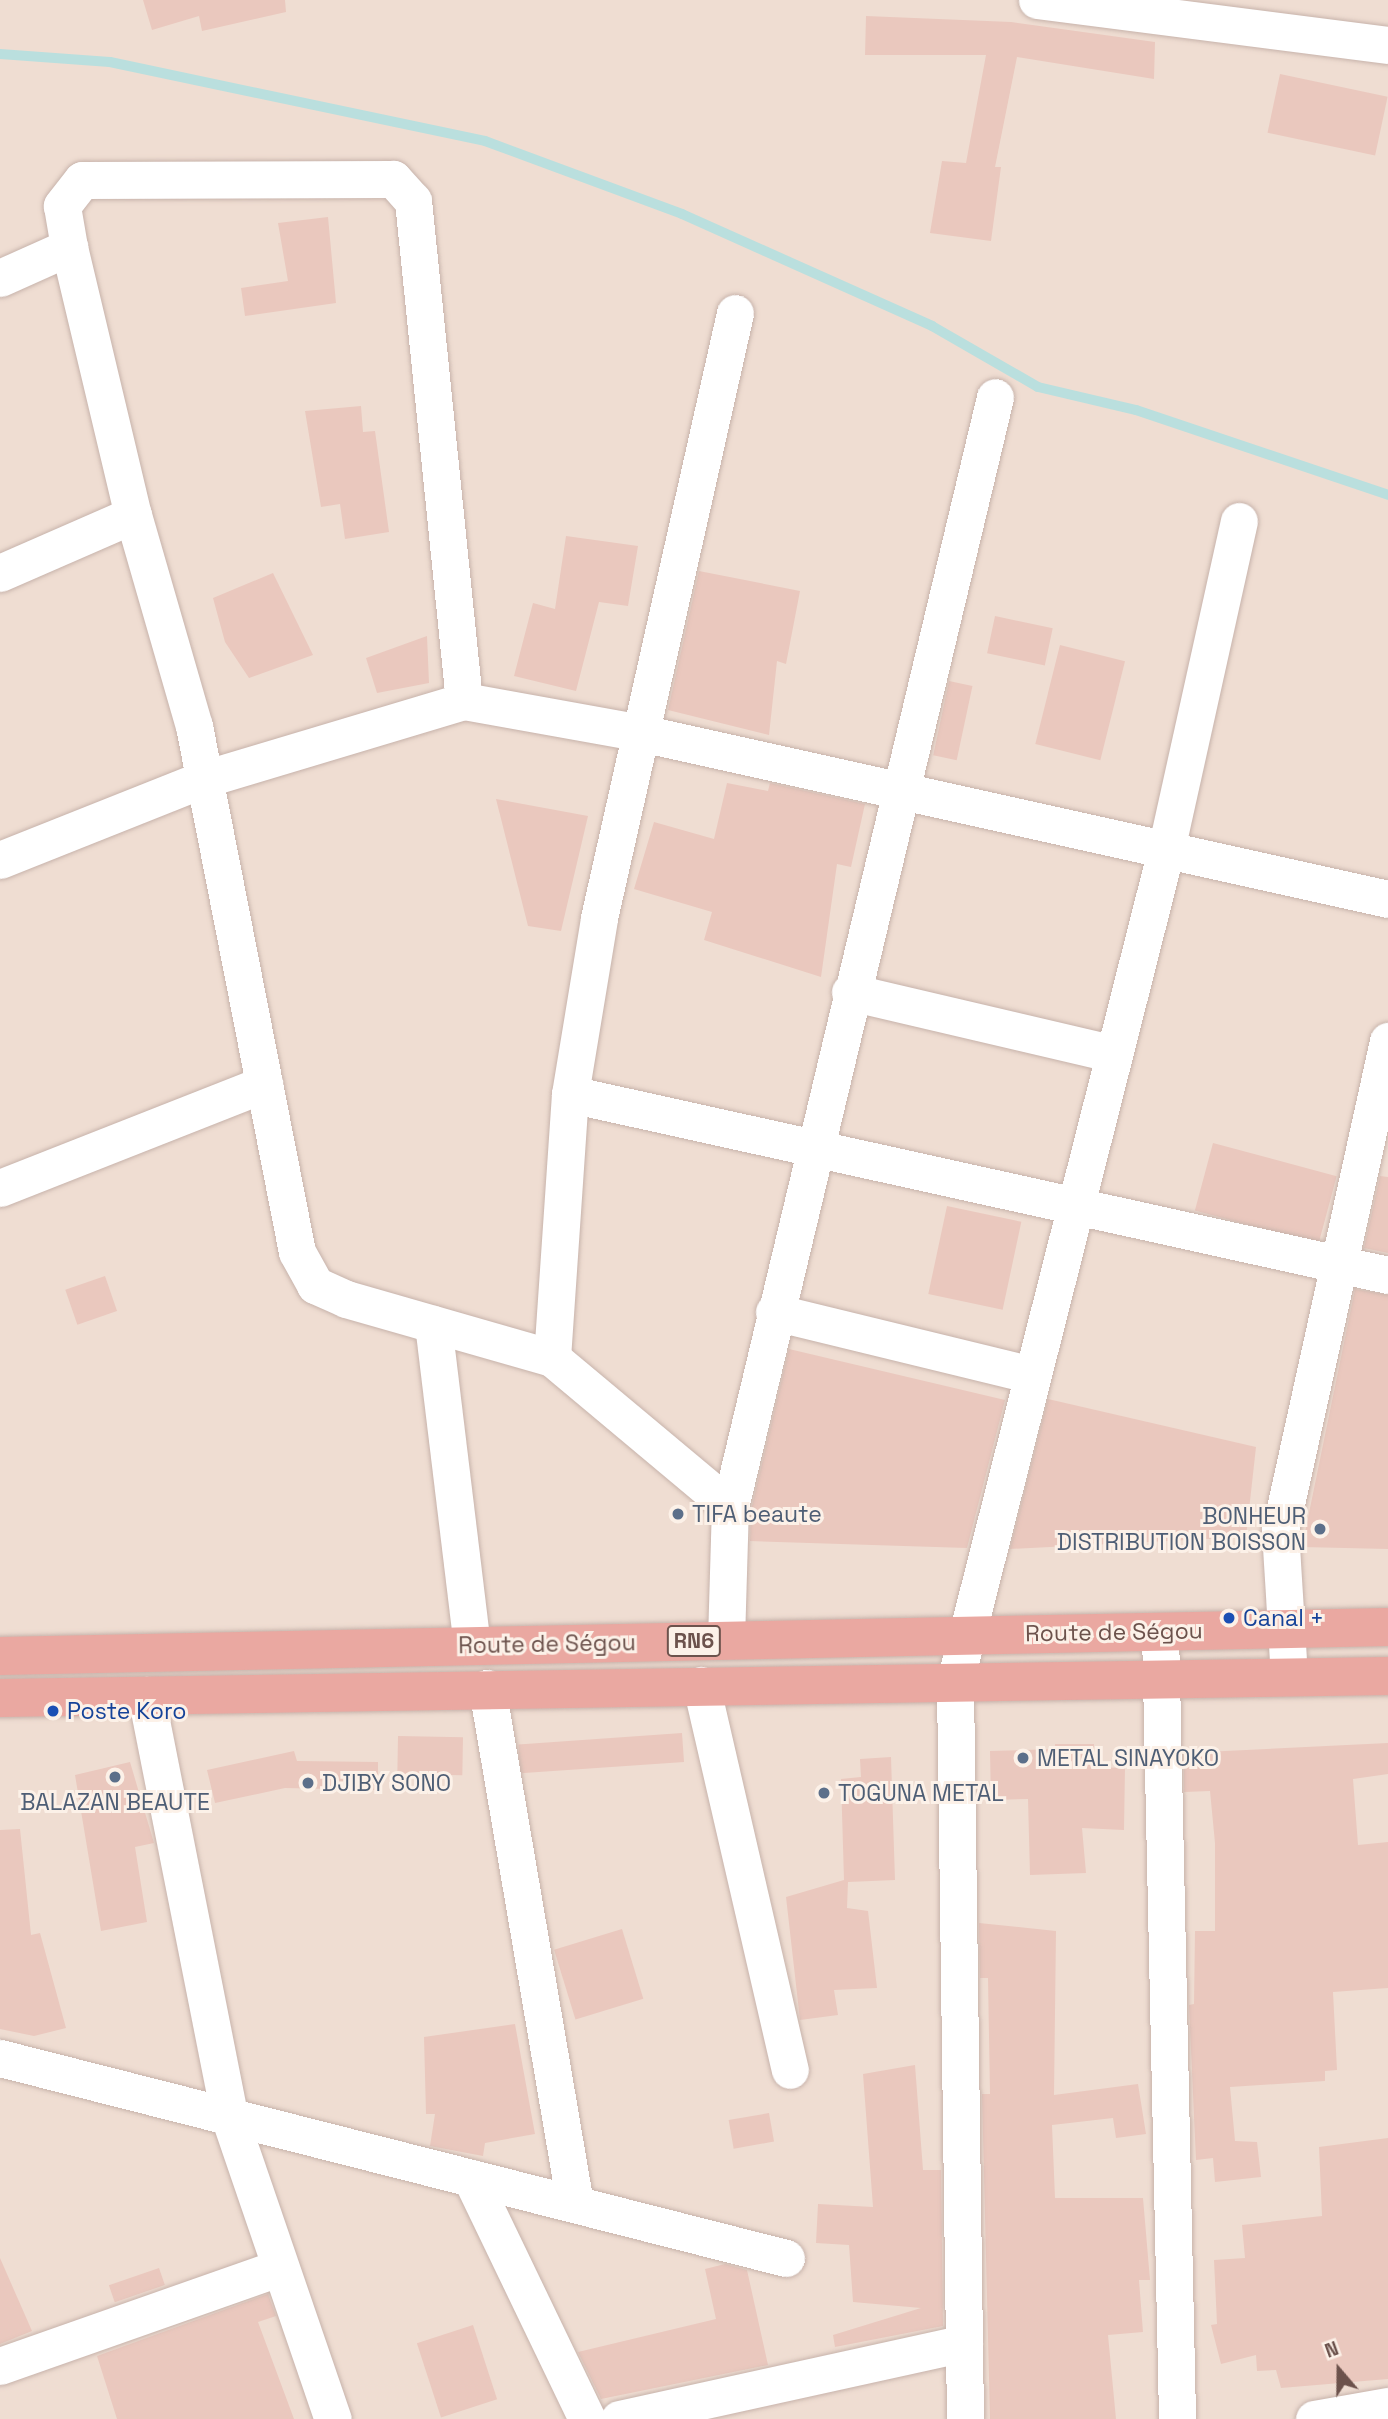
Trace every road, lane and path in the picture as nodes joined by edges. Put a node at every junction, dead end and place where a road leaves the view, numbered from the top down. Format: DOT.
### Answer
graph roads {
  1 [pos="1037,0"];
  2 [pos="1276,16"];
  3 [pos="1388,45"];
  4 [pos="69,247"];
  5 [pos="0,278"];
  6 [pos="735,313"];
  7 [pos="995,397"];
  8 [pos="133,515"];
  9 [pos="1239,521"];
  10 [pos="0,573"];
  11 [pos="464,701"];
  12 [pos="640,733"];
  13 [pos="204,779"];
  14 [pos="899,791"];
  15 [pos="1166,850"];
  16 [pos="0,860"];
  17 [pos="1388,899"];
  18 [pos="850,992"];
  19 [pos="1388,1041"];
  20 [pos="1114,1054"];
  21 [pos="264,1084"];
  22 [pos="570,1094"];
  23 [pos="812,1147"];
  24 [pos="0,1188"];
  25 [pos="1075,1206"];
  26 [pos="1339,1264"];
  27 [pos="1388,1275"];
  28 [pos="774,1312"];
  29 [pos="433,1324"];
  30 [pos="552,1358"];
  31 [pos="1032,1375"];
  32 [pos="730,1507"];
  33 [pos="1388,1628"];
  34 [pos="1286,1629"];
  35 [pos="1160,1630"];
  36 [pos="966,1635"];
  37 [pos="726,1640"];
  38 [pos="472,1645"];
  39 [pos="0,1656"];
  40 [pos="1388,1676"];
  41 [pos="1289,1677"];
  42 [pos="1161,1679"];
  43 [pos="955,1682"];
  44 [pos="701,1685"];
  45 [pos="487,1688"];
  46 [pos="146,1695"];
  47 [pos="0,1698"];
  48 [pos="0,2058"];
  49 [pos="790,2070"];
  50 [pos="229,2116"];
  51 [pos="471,2178"];
  52 [pos="575,2204"];
  53 [pos="786,2258"];
  54 [pos="278,2268"];
  55 [pos="964,2343"];
  56 [pos="0,2366"];
  57 [pos="1388,2406"];
  58 [pos="333,2419"];
  59 [pos="587,2419"];
  60 [pos="619,2419"];
  61 [pos="965,2419"];
  62 [pos="1177,2419"];
  63 [pos="1314,2419"];
  1 -- 2 [label="street"];
  2 -- 3 [label="street"];
  4 -- 5 [label="street"];
  4 -- 8 [label="street"];
  4 -- 11 [label="street"];
  6 -- 12 [label="street"];
  7 -- 14 [label="street"];
  8 -- 10 [label="street"];
  8 -- 13 [label="street"];
  9 -- 15 [label="street"];
  11 -- 12 [label="street"];
  11 -- 13 [label="street"];
  12 -- 14 [label="street"];
  12 -- 22 [label="street"];
  13 -- 16 [label="street"];
  13 -- 21 [label="street"];
  14 -- 15 [label="street"];
  14 -- 18 [label="street"];
  15 -- 17 [label="street"];
  15 -- 20 [label="street"];
  18 -- 20 [label="street"];
  18 -- 23 [label="street"];
  19 -- 26 [label="street"];
  20 -- 25 [label="street"];
  21 -- 24 [label="street"];
  21 -- 29 [label="street"];
  22 -- 23 [label="street"];
  22 -- 30 [label="street"];
  23 -- 25 [label="street"];
  23 -- 28 [label="street"];
  25 -- 26 [label="street"];
  25 -- 31 [label="street"];
  26 -- 27 [label="street"];
  26 -- 34 [label="street"];
  28 -- 31 [label="street"];
  28 -- 32 [label="street"];
  29 -- 30 [label="street"];
  29 -- 38 [label="street"];
  30 -- 32 [label="street"];
  31 -- 36 [label="street"];
  32 -- 37 [label="street"];
  33 -- 34 [label="highway, Route de Ségou / RN6"];
  34 -- 35 [label="highway, Route de Ségou / RN6"];
  34 -- 41 [label="street"];
  35 -- 36 [label="highway, Route de Ségou / RN6"];
  35 -- 42 [label="street"];
  36 -- 37 [label="highway, Route de Ségou / RN6"];
  36 -- 43 [label="street"];
  37 -- 38 [label="highway, Route de Ségou / RN6"];
  38 -- 39 [label="highway, Route de Ségou / RN6"];
  40 -- 41 [label="highway, Route de Ségou / RN6"];
  41 -- 42 [label="highway, Route de Ségou / RN6"];
  42 -- 43 [label="highway, Route de Ségou / RN6"];
  42 -- 62 [label="street"];
  43 -- 44 [label="highway, Route de Ségou / RN6"];
  43 -- 55 [label="street"];
  44 -- 45 [label="highway, Route de Ségou / RN6"];
  44 -- 49 [label="street"];
  45 -- 46 [label="highway, Route de Ségou / RN6"];
  45 -- 52 [label="street"];
  46 -- 47 [label="highway, Route de Ségou / RN6"];
  46 -- 50 [label="street"];
  48 -- 50 [label="street"];
  50 -- 51 [label="street"];
  50 -- 54 [label="street"];
  51 -- 52 [label="street"];
  51 -- 59 [label="street"];
  52 -- 53 [label="street"];
  54 -- 56 [label="street"];
  54 -- 58 [label="street"];
  55 -- 60 [label="street"];
  55 -- 61 [label="street"];
  57 -- 63 [label="street"];
}
